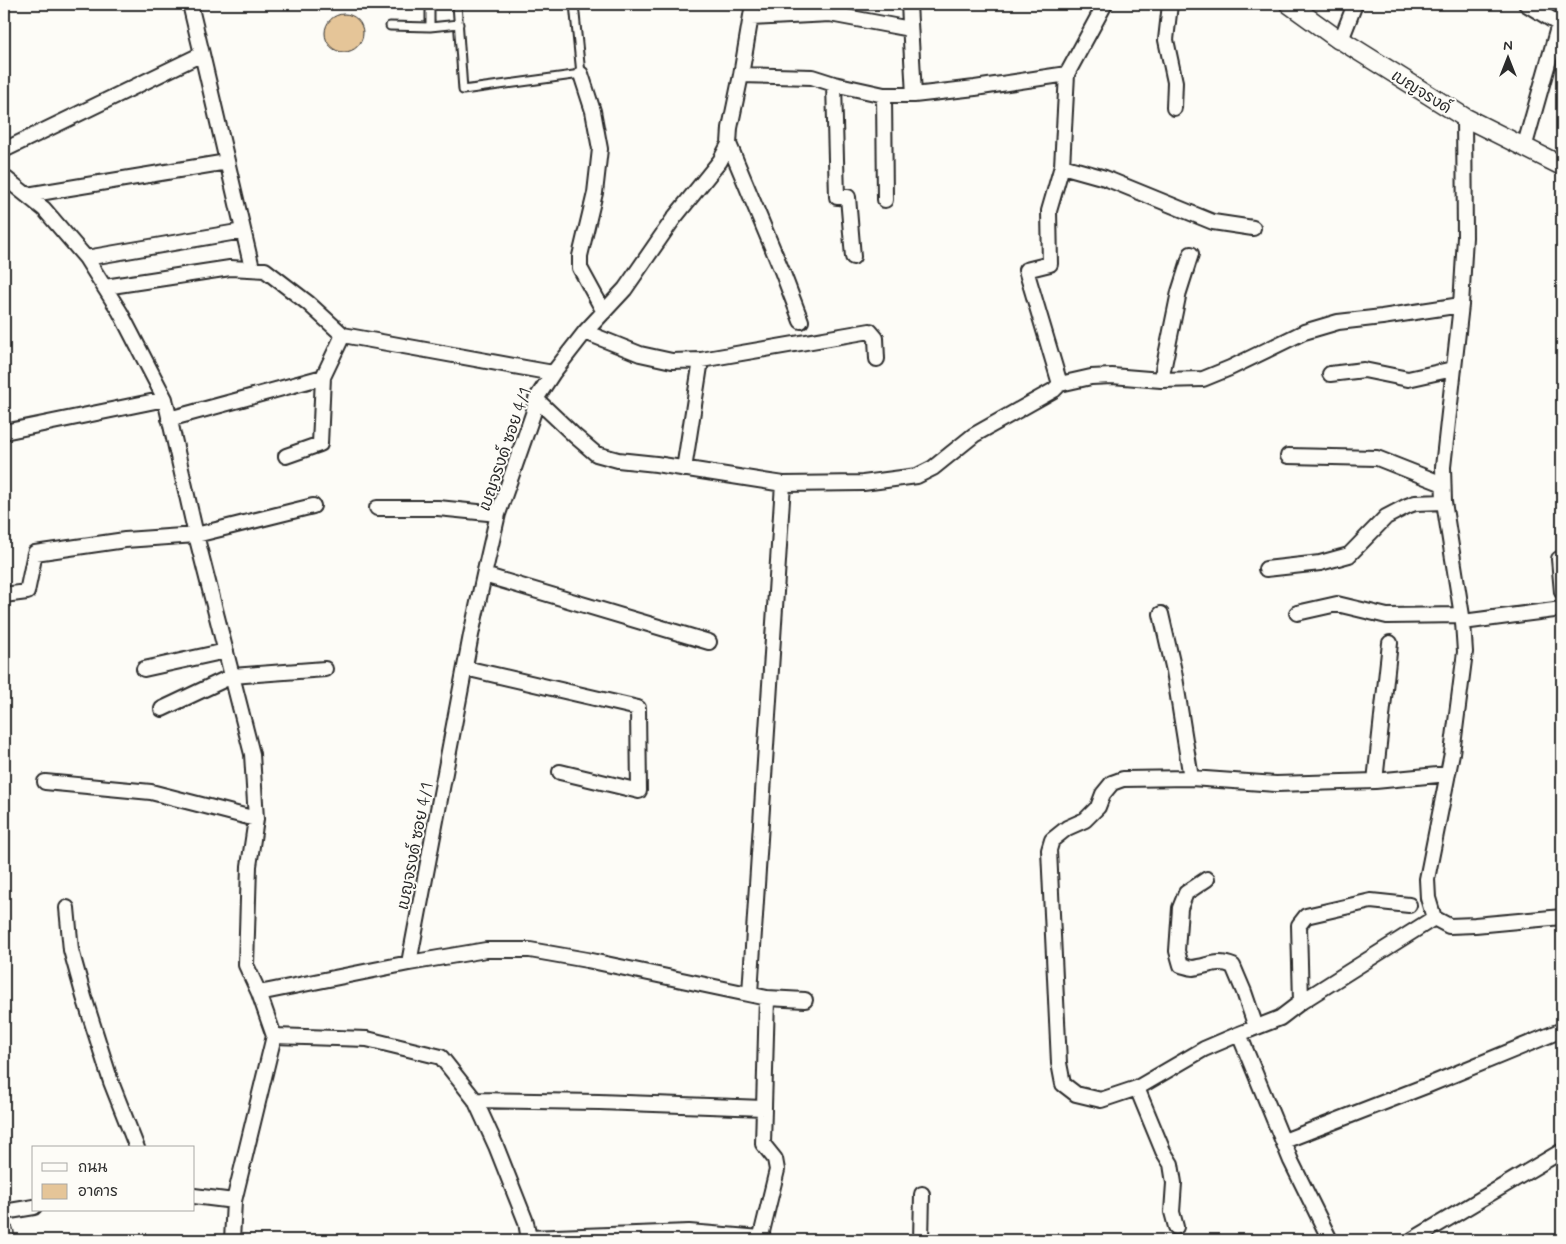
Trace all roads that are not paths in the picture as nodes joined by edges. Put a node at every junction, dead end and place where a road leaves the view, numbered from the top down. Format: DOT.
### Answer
graph roads {
  1 [pos="190,4"];
  2 [pos="430,4"];
  3 [pos="457,4"];
  4 [pos="574,4"];
  5 [pos="908,4"];
  6 [pos="1105,4"];
  7 [pos="1170,4"];
  8 [pos="1289,4"];
  9 [pos="1355,4"];
  10 [pos="1526,4"];
  11 [pos="752,11"];
  12 [pos="459,24"];
  13 [pos="390,26"];
  14 [pos="430,27"];
  15 [pos="910,29"];
  16 [pos="1341,40"];
  17 [pos="202,54"];
  18 [pos="581,74"];
  19 [pos="1067,74"];
  20 [pos="741,76"];
  21 [pos="834,84"];
  22 [pos="884,95"];
  23 [pos="914,95"];
  24 [pos="1174,108"];
  25 [pos="1464,117"];
  26 [pos="729,144"];
  27 [pos="1524,148"];
  28 [pos="4,150"];
  29 [pos="227,162"];
  30 [pos="1561,164"];
  31 [pos="1062,166"];
  32 [pos="4,177"];
  33 [pos="27,195"];
  34 [pos="885,200"];
  35 [pos="1253,228"];
  36 [pos="243,231"];
  37 [pos="1191,254"];
  38 [pos="853,257"];
  39 [pos="86,258"];
  40 [pos="252,268"];
  41 [pos="105,287"];
  42 [pos="1461,305"];
  43 [pos="604,312"];
  44 [pos="801,321"];
  45 [pos="585,332"];
  46 [pos="343,335"];
  47 [pos="876,359"];
  48 [pos="701,360"];
  49 [pos="1454,369"];
  50 [pos="553,373"];
  51 [pos="1330,374"];
  52 [pos="323,377"];
  53 [pos="1161,380"];
  54 [pos="1060,384"];
  55 [pos="165,399"];
  56 [pos="536,399"];
  57 [pos="169,419"];
  58 [pos="4,432"];
  59 [pos="286,456"];
  60 [pos="1288,456"];
  61 [pos="684,469"];
  62 [pos="783,484"];
  63 [pos="1443,484"];
  64 [pos="1444,502"];
  65 [pos="313,506"];
  66 [pos="377,508"];
  67 [pos="498,514"];
  68 [pos="196,535"];
  69 [pos="1562,558"];
  70 [pos="1266,569"];
  71 [pos="484,575"];
  72 [pos="1562,592"];
  73 [pos="4,595"];
  74 [pos="1562,608"];
  75 [pos="1297,613"];
  76 [pos="1160,614"];
  77 [pos="1462,619"];
  78 [pos="709,642"];
  79 [pos="1390,643"];
  80 [pos="226,651"];
  81 [pos="466,668"];
  82 [pos="144,669"];
  83 [pos="325,669"];
  84 [pos="232,676"];
  85 [pos="162,709"];
  86 [pos="560,772"];
  87 [pos="1448,774"];
  88 [pos="1191,778"];
  89 [pos="1375,780"];
  90 [pos="45,782"];
  91 [pos="256,819"];
  92 [pos="1207,879"];
  93 [pos="1409,905"];
  94 [pos="67,908"];
  95 [pos="1562,917"];
  96 [pos="1434,918"];
  97 [pos="409,963"];
  98 [pos="259,993"];
  99 [pos="750,993"];
  100 [pos="767,998"];
  101 [pos="805,1000"];
  102 [pos="1301,1002"];
  103 [pos="1256,1026"];
  104 [pos="1562,1030"];
  105 [pos="1239,1034"];
  106 [pos="274,1036"];
  107 [pos="1136,1088"];
  108 [pos="475,1100"];
  109 [pos="764,1108"];
  110 [pos="1284,1141"];
  111 [pos="136,1146"];
  112 [pos="1562,1151"];
  113 [pos="922,1194"];
  114 [pos="195,1196"];
  115 [pos="234,1201"];
  116 [pos="32,1207"];
  117 [pos="4,1212"];
  118 [pos="1176,1227"];
  119 [pos="4,1232"];
  120 [pos="529,1239"];
  121 [pos="760,1239"];
  122 [pos="5,1240"];
  123 [pos="232,1240"];
  124 [pos="921,1240"];
  125 [pos="1328,1240"];
  126 [pos="1412,1240"];
  1 -- 17 [label="street"];
  2 -- 14 [label="lane"];
  3 -- 12 [label="lane"];
  4 -- 18 [label="lane"];
  5 -- 15 [label="street"];
  6 -- 19 [label="street"];
  7 -- 24 [label="street"];
  8 -- 16 [label="street, เบญจรงด์"];
  9 -- 16 [label="street"];
  10 -- 27 [label="street"];
  11 -- 15 [label="street"];
  11 -- 20 [label="street, เบญจรงด์ ซอย 4/1"];
  12 -- 14 [label="lane"];
  12 -- 18 [label="lane"];
  13 -- 14 [label="lane"];
  15 -- 23 [label="street"];
  16 -- 25 [label="street, เบญจรงด์"];
  17 -- 28 [label="street"];
  17 -- 29 [label="street"];
  18 -- 43 [label="street"];
  19 -- 23 [label="street"];
  19 -- 31 [label="street"];
  20 -- 21 [label="street"];
  20 -- 26 [label="street, เบญจรงด์ ซอย 4/1"];
  21 -- 22 [label="street"];
  21 -- 38 [label="street"];
  22 -- 23 [label="street"];
  22 -- 34 [label="street"];
  25 -- 27 [label="street, เบญจรงด์"];
  25 -- 42 [label="street"];
  26 -- 43 [label="street, เบญจรงด์ ซอย 4/1"];
  26 -- 44 [label="street"];
  27 -- 30 [label="street, เบญจรงด์"];
  29 -- 33 [label="street"];
  29 -- 36 [label="street"];
  31 -- 35 [label="street"];
  31 -- 54 [label="street"];
  32 -- 33 [label="street"];
  33 -- 39 [label="street"];
  36 -- 39 [label="street"];
  36 -- 40 [label="street"];
  37 -- 53 [label="street"];
  39 -- 41 [label="street"];
  40 -- 41 [label="street"];
  40 -- 46 [label="street"];
  41 -- 55 [label="street"];
  42 -- 49 [label="street"];
  42 -- 53 [label="street"];
  43 -- 45 [label="street, เบญจรงด์ ซอย 4/1"];
  45 -- 48 [label="street"];
  45 -- 50 [label="street, เบญจรงด์ ซอย 4/1"];
  46 -- 50 [label="street"];
  46 -- 52 [label="street"];
  47 -- 48 [label="street"];
  48 -- 61 [label="street"];
  49 -- 51 [label="street"];
  49 -- 63 [label="street"];
  50 -- 56 [label="street, เบญจรงด์ ซอย 4/1"];
  52 -- 57 [label="street"];
  52 -- 59 [label="street"];
  53 -- 54 [label="street"];
  54 -- 62 [label="street"];
  55 -- 57 [label="street"];
  55 -- 58 [label="street"];
  56 -- 61 [label="street"];
  56 -- 67 [label="street, เบญจรงด์ ซอย 4/1"];
  57 -- 68 [label="street"];
  60 -- 63 [label="street"];
  61 -- 62 [label="street"];
  62 -- 99 [label="street"];
  63 -- 64 [label="street"];
  64 -- 70 [label="street"];
  64 -- 77 [label="street"];
  65 -- 68 [label="street"];
  66 -- 67 [label="street"];
  67 -- 71 [label="street, เบญจรงด์ ซอย 4/1"];
  68 -- 73 [label="street"];
  68 -- 80 [label="street"];
  69 -- 72 [label="street"];
  71 -- 78 [label="street"];
  71 -- 81 [label="street, เบญจรงด์ ซอย 4/1"];
  74 -- 77 [label="street"];
  75 -- 77 [label="street"];
  76 -- 88 [label="street"];
  77 -- 87 [label="street"];
  79 -- 89 [label="street"];
  80 -- 82 [label="street"];
  80 -- 84 [label="street"];
  81 -- 86 [label="street"];
  81 -- 97 [label="street, เบญจรงด์ ซอย 4/1"];
  83 -- 84 [label="street"];
  84 -- 85 [label="street"];
  84 -- 91 [label="street"];
  87 -- 89 [label="street"];
  87 -- 96 [label="street"];
  88 -- 89 [label="street"];
  88 -- 107 [label="street"];
  90 -- 91 [label="street"];
  91 -- 98 [label="street"];
  92 -- 103 [label="street"];
  93 -- 102 [label="street"];
  94 -- 111 [label="street"];
  95 -- 96 [label="street"];
  96 -- 102 [label="street"];
  97 -- 98 [label="street"];
  97 -- 99 [label="street"];
  98 -- 106 [label="street"];
  99 -- 100 [label="street"];
  100 -- 101 [label="street"];
  100 -- 109 [label="street"];
  102 -- 103 [label="street"];
  103 -- 105 [label="street"];
  104 -- 110 [label="street"];
  105 -- 107 [label="street"];
  105 -- 110 [label="street"];
  106 -- 108 [label="street"];
  106 -- 115 [label="street"];
  107 -- 118 [label="street"];
  108 -- 109 [label="street"];
  108 -- 120 [label="street"];
  109 -- 121 [label="street"];
  110 -- 125 [label="street"];
  112 -- 126 [label="street"];
  113 -- 124 [label="street"];
  114 -- 115 [label="street"];
  115 -- 123 [label="street"];
  116 -- 117 [label="street"];
  119 -- 122 [label="street"];
  120 -- 121 [label="street"];
}
